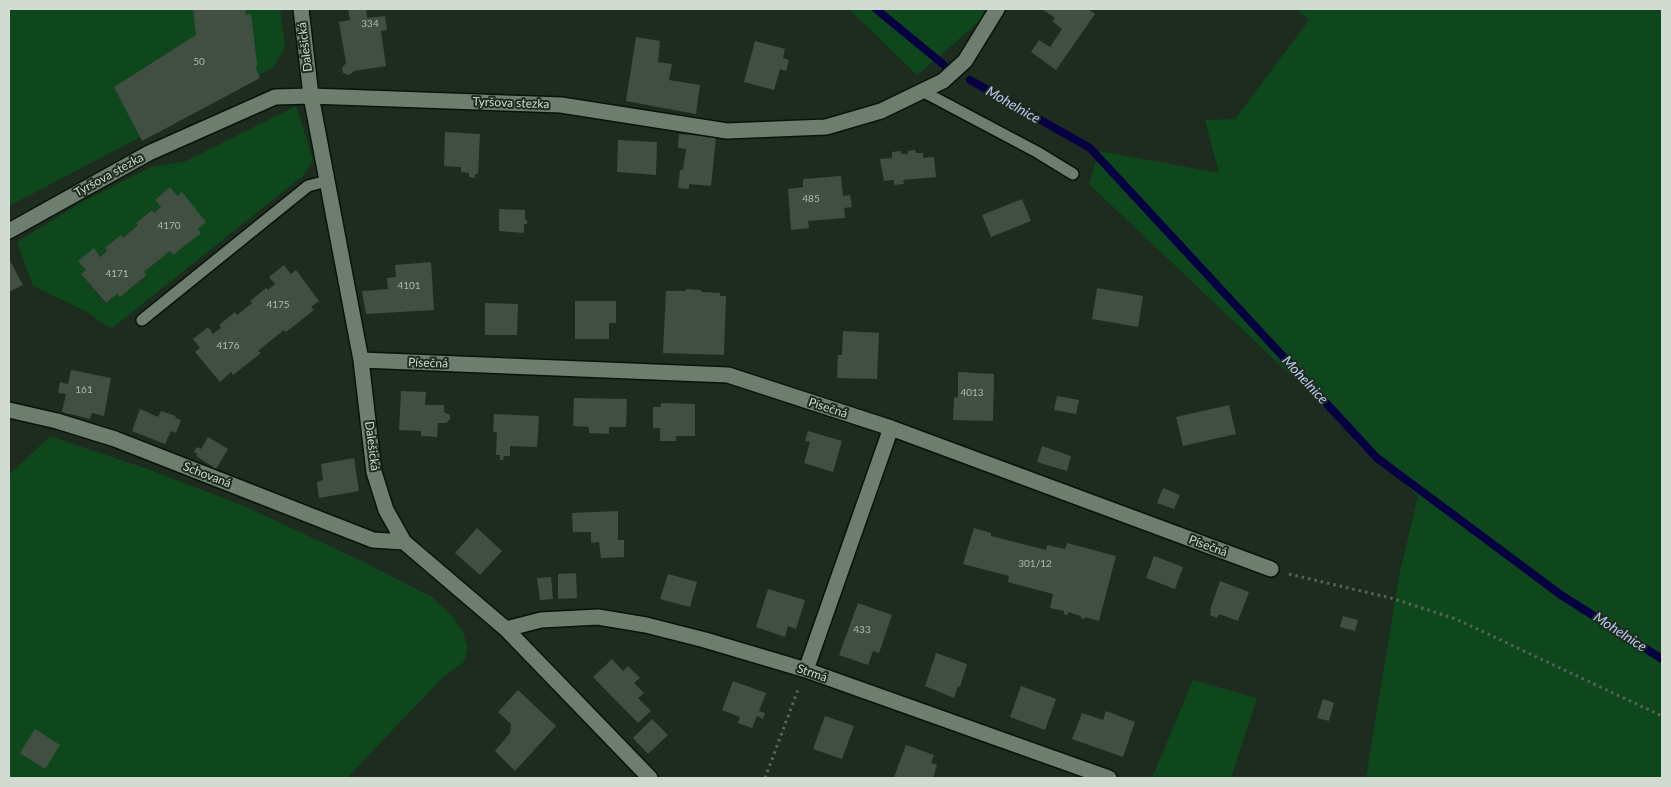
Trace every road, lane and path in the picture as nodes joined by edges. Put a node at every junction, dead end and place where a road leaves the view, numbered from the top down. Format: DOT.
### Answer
graph roads {
  1 [pos="300,9"];
  2 [pos="997,9"];
  3 [pos="922,91"];
  4 [pos="310,96"];
  5 [pos="1072,174"];
  6 [pos="327,181"];
  7 [pos="9,231"];
  8 [pos="142,320"];
  9 [pos="362,360"];
  10 [pos="9,410"];
  11 [pos="891,428"];
  12 [pos="404,542"];
  13 [pos="1271,569"];
  14 [pos="506,629"];
  15 [pos="806,670"];
  16 [pos="1662,716"];
  17 [pos="650,778"];
  18 [pos="765,778"];
  19 [pos="1109,778"];
  1 -- 4 [label="street, Dalešická"];
  2 -- 3 [label="street, Tyršova stezka"];
  3 -- 4 [label="street, Tyršova stezka"];
  3 -- 5 [label="lane"];
  4 -- 6 [label="street, Dalešická"];
  4 -- 7 [label="street, Tyršova stezka"];
  6 -- 8 [label="lane"];
  6 -- 9 [label="street, Dalešická"];
  9 -- 11 [label="street, Písečná"];
  9 -- 12 [label="street, Dalešická"];
  10 -- 12 [label="street, Schovaná"];
  11 -- 13 [label="street, Písečná"];
  11 -- 15 [label="street"];
  12 -- 14 [label="street, Dalešická"];
  13 -- 16 [label="path"];
  14 -- 15 [label="street, Strmá"];
  14 -- 17 [label="street, Dalešická"];
  15 -- 18 [label="path"];
  15 -- 19 [label="street, Strmá"];
}
